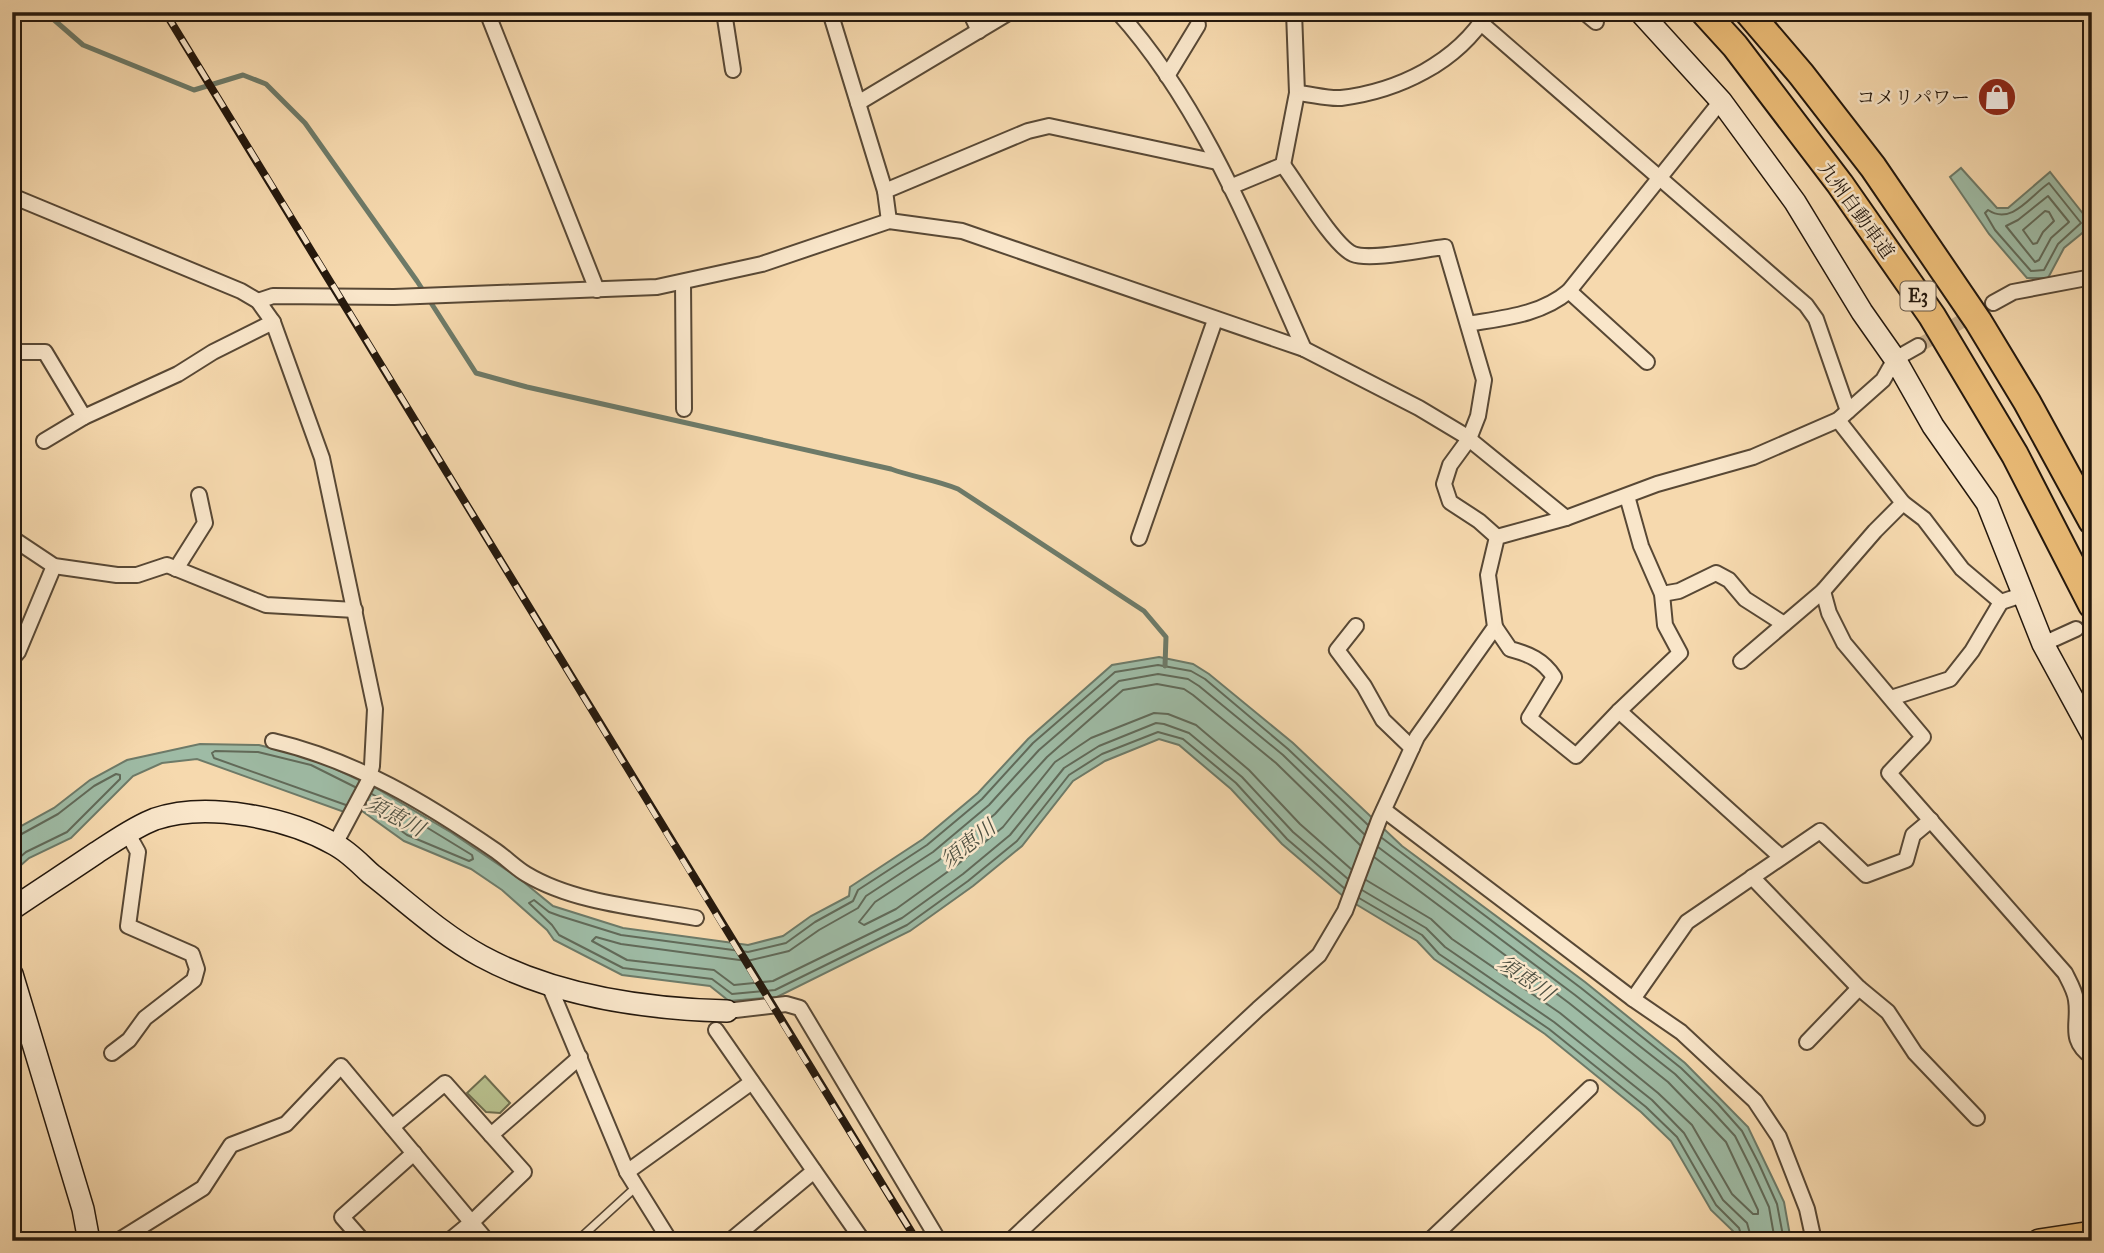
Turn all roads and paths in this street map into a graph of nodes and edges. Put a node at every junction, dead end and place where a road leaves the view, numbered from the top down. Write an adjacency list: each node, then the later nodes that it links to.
1 (487, 12): 30 (street)
2 (724, 12): 16 (street)
3 (830, 12): 20 (street)
4 (970, 12): 15 (street)
5 (1010, 12): 15 (street)
6 (1118, 12): 17 (street)
7 (1294, 12): 18 (street)
8 (1584, 12): 13 (street)
9 (1640, 12): 19 (street)
10 (1704, 12): 61 (highway, 九州自動車道 / E3)
11 (1748, 12): 51 (highway, 九州自動車道 / E3)
12 (1484, 18): 18 (street); 23 (street)
13 (1596, 22)
14 (1198, 25): 17 (street)
15 (979, 31): 20 (street)
16 (733, 69)
17 (1167, 76): 21 (street)
18 (1297, 93): 22 (street)
19 (1721, 101): 23 (street); 40 (street)
20 (858, 103): 25 (street)
21 (1217, 162): 24 (street); 25 (street)
22 (1283, 165): 24 (street); 36 (street)
23 (1660, 178): 31 (street); 43 (street)
24 (1230, 187): 38 (street)
25 (885, 191): 27 (street)
26 (12, 196): 32 (street)
27 (889, 221): 29 (street); 34 (street)
28 (2092, 277): 33 (street)
29 (683, 282): 30 (street); 42 (street)
30 (597, 290): 32 (street)
31 (1569, 291): 36 (street); 41 (street)
32 (258, 301): 35 (street)
33 (1993, 303)
34 (1215, 320): 38 (street); 54 (street)
35 (273, 322): 44 (street); 62 (street)
36 (1468, 324): 45 (street)
37 (1918, 346): 40 (street)
38 (1304, 349): 45 (street)
39 (21, 352): 44 (street)
40 (1895, 359): 43 (street); 59 (street)
41 (1647, 362)
42 (684, 409)
43 (1843, 416): 48 (street); 49 (street)
44 (84, 417): 46 (street)
45 (1469, 439): 50 (street); 52 (street)
46 (44, 441)
47 (200, 495): 56 (street)
48 (1627, 496): 50 (street); 58 (street)
49 (1903, 503): 57 (street); 60 (street)
50 (1566, 519): 52 (street)
51 (2092, 521)
52 (1497, 537): 65 (street)
53 (12, 538): 55 (street)
54 (1139, 538)
55 (54, 566): 56 (street); 68 (street)
56 (176, 569): 62 (street)
57 (1823, 591): 63 (street); 70 (street)
58 (1662, 594): 63 (street); 71 (street)
59 (2025, 594): 60 (street); 67 (street)
60 (2001, 602): 70 (street)
61 (2092, 605)
62 (355, 610): 75 (street)
63 (1784, 624): 69 (street)
64 (1356, 626): 74 (street)
65 (1495, 627): 71 (street); 74 (street)
66 (2076, 629): 67 (street)
67 (2043, 644): 72 (street)
68 (12, 659)
69 (1741, 661)
70 (1891, 698): 77 (street)
71 (1619, 711): 80 (street)
72 (2092, 734)
73 (273, 741): 75 (street)
74 (1412, 748): 76 (street)
75 (369, 778): 79 (street); 83 (street)
76 (1381, 815): 87 (street); 115 (street)
77 (1931, 820): 80 (street); 93 (street)
78 (128, 834): 79 (street); 82 (street); 91 (street)
79 (338, 839): 85 (street)
80 (1781, 857): 81 (street)
81 (1752, 877): 86 (street); 87 (street)
82 (12, 909)
83 (696, 918)
84 (12, 974): 105 (street)
85 (549, 985): 88 (street); 92 (street)
86 (1859, 988): 90 (street); 96 (street)
87 (1633, 999): 117 (street)
88 (727, 1010): 114 (street)
89 (716, 1030): 94 (street)
90 (1807, 1042)
91 (112, 1053)
92 (580, 1057): 98 (street); 101 (street)
93 (2092, 1057)
94 (752, 1082): 100 (street); 101 (street)
95 (1590, 1088): 116 (street)
96 (1978, 1118)
97 (392, 1127): 98 (street); 99 (street); 106 (street)
98 (491, 1135): 103 (street)
99 (414, 1153): 103 (street); 107 (street)
100 (814, 1171): 112 (street); 113 (street)
101 (627, 1172): 102 (street)
102 (636, 1187): 110 (lane); 111 (street)
103 (472, 1222): 108 (street); 109 (street)
104 (2092, 1233): 118 (main road)
105 (89, 1241)
106 (118, 1241)
107 (363, 1241)
108 (449, 1241)
109 (487, 1241)
110 (577, 1241)
111 (670, 1241)
112 (730, 1241)
113 (863, 1241)
114 (939, 1241)
115 (1010, 1241)
116 (1429, 1241)
117 (1814, 1241)
118 (2039, 1241)

